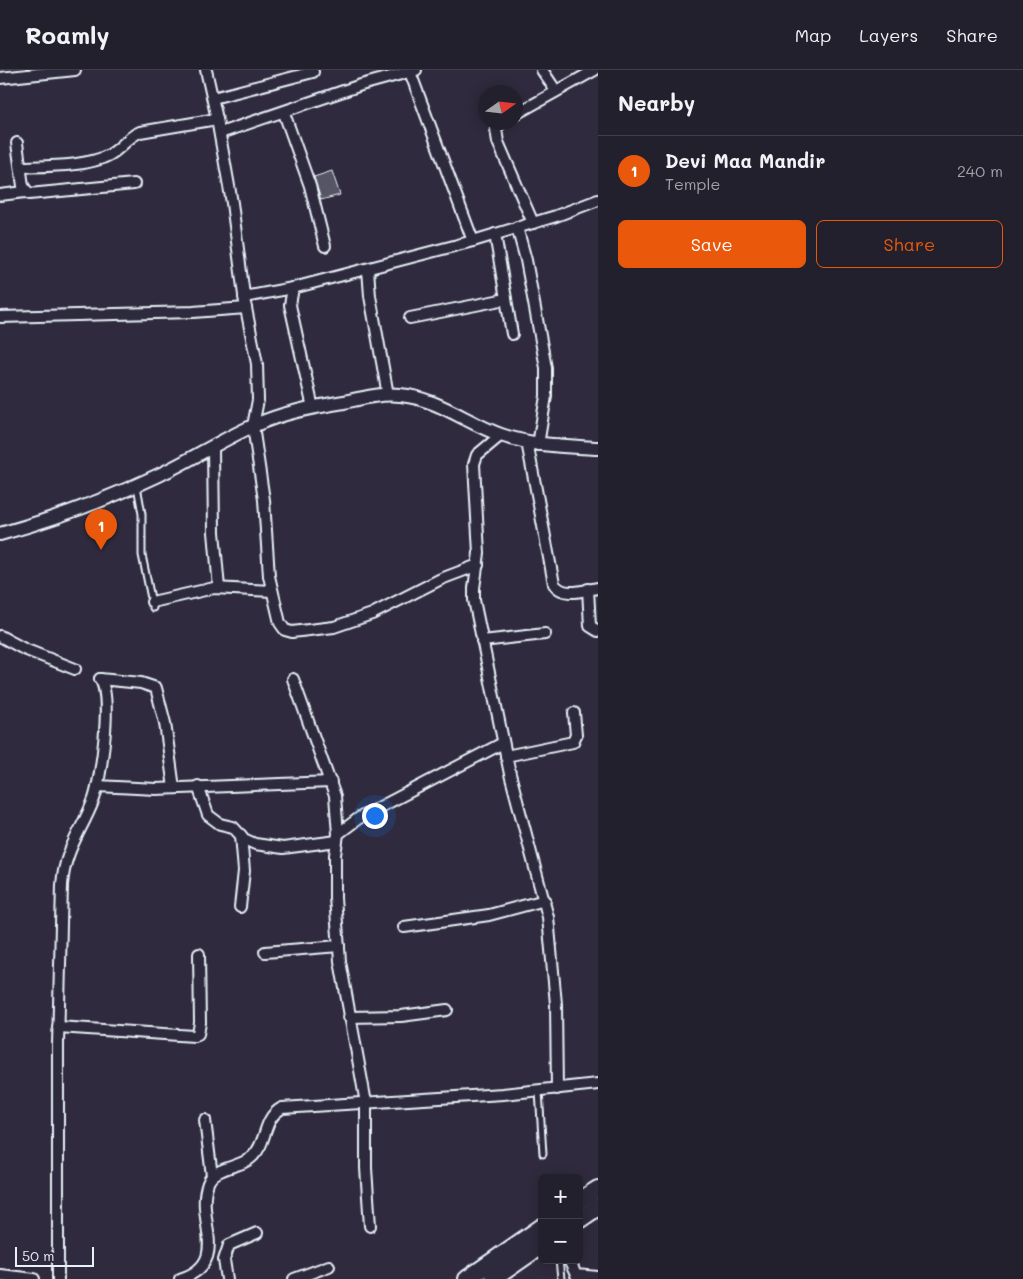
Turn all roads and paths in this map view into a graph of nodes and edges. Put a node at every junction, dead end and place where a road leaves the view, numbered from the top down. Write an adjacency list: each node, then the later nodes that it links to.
1 (75, 70): 7 (street)
2 (206, 70): 9 (street)
3 (542, 70): 8 (street)
4 (595, 70): 8 (street)
5 (413, 71): 11 (street); 24 (street)
6 (313, 72): 9 (street)
7 (0, 78)
8 (556, 92): 10 (street)
9 (213, 98): 12 (street)
10 (523, 110)
11 (284, 112): 14 (street); 25 (street)
12 (217, 119): 14 (street); 16 (street)
13 (496, 130): 21 (street)
14 (220, 133): 28 (street)
15 (17, 143): 16 (street)
16 (21, 167): 18 (street)
17 (134, 184): 18 (street)
18 (25, 192): 19 (street)
19 (0, 195)
20 (598, 200): 21 (street)
21 (533, 223): 22 (street)
22 (517, 227): 23 (street); 38 (street)
23 (495, 234): 24 (street); 29 (street)
24 (473, 241): 26 (street)
25 (325, 246)
26 (368, 269): 27 (street); 34 (street)
27 (293, 288): 28 (street); 35 (street)
28 (244, 296): 30 (street)
29 (506, 299): 32 (street); 33 (street)
30 (246, 308): 31 (street); 36 (street)
31 (0, 317)
32 (410, 318)
33 (512, 334)
34 (388, 395): 35 (street); 37 (street)
35 (314, 408): 36 (street)
36 (253, 426): 39 (street); 46 (street)
37 (501, 435): 38 (street); 43 (street)
38 (533, 443): 40 (street); 45 (street)
39 (213, 447): 41 (street); 44 (street)
40 (598, 448)
41 (137, 485): 42 (street); 47 (lane)
42 (0, 534)
43 (478, 565): 46 (street); 51 (street)
44 (219, 588): 46 (street); 47 (street)
45 (593, 589): 48 (street)
46 (272, 591)
47 (152, 605)
48 (598, 631)
49 (545, 634): 51 (street)
50 (0, 636): 52 (street)
51 (482, 641): 55 (street)
52 (75, 669)
53 (294, 679): 57 (street)
54 (574, 713): 56 (street)
55 (503, 743): 56 (street); 62 (street)
56 (506, 756): 63 (street)
57 (331, 782): 59 (street); 62 (street)
58 (97, 786): 60 (street); 60 (street); 71 (street)
59 (198, 786): 60 (street); 61 (street)
60 (174, 788)
61 (241, 835): 62 (street); 64 (street)
62 (337, 837): 66 (street)
63 (545, 900): 65 (street); 73 (street)
64 (240, 907)
65 (404, 927)
66 (339, 946): 67 (street); 70 (street)
67 (265, 952)
68 (199, 954): 71 (street)
69 (447, 1010): 70 (street)
70 (349, 1017): 75 (street)
71 (58, 1027): 93 (street)
72 (598, 1084): 73 (street)
73 (557, 1089): 74 (street)
74 (539, 1091): 75 (street); 77 (lane)
75 (366, 1103): 78 (street); 83 (street)
76 (205, 1120): 78 (street)
77 (543, 1154)
78 (212, 1176): 94 (street)
79 (598, 1188): 80 (highway)
80 (583, 1198)
81 (598, 1207): 82 (highway)
82 (580, 1219)
83 (370, 1226)
84 (538, 1230): 97 (highway)
85 (258, 1233): 95 (street)
86 (538, 1249): 98 (highway)
87 (559, 1264): 99 (lane)
88 (571, 1264): 91 (street)
89 (329, 1266): 96 (street)
90 (0, 1274): 92 (street)
91 (598, 1277)
92 (34, 1279)
93 (58, 1279)
94 (180, 1279)
95 (228, 1279)
96 (294, 1279)
97 (466, 1279)
98 (493, 1279)
99 (561, 1279)

